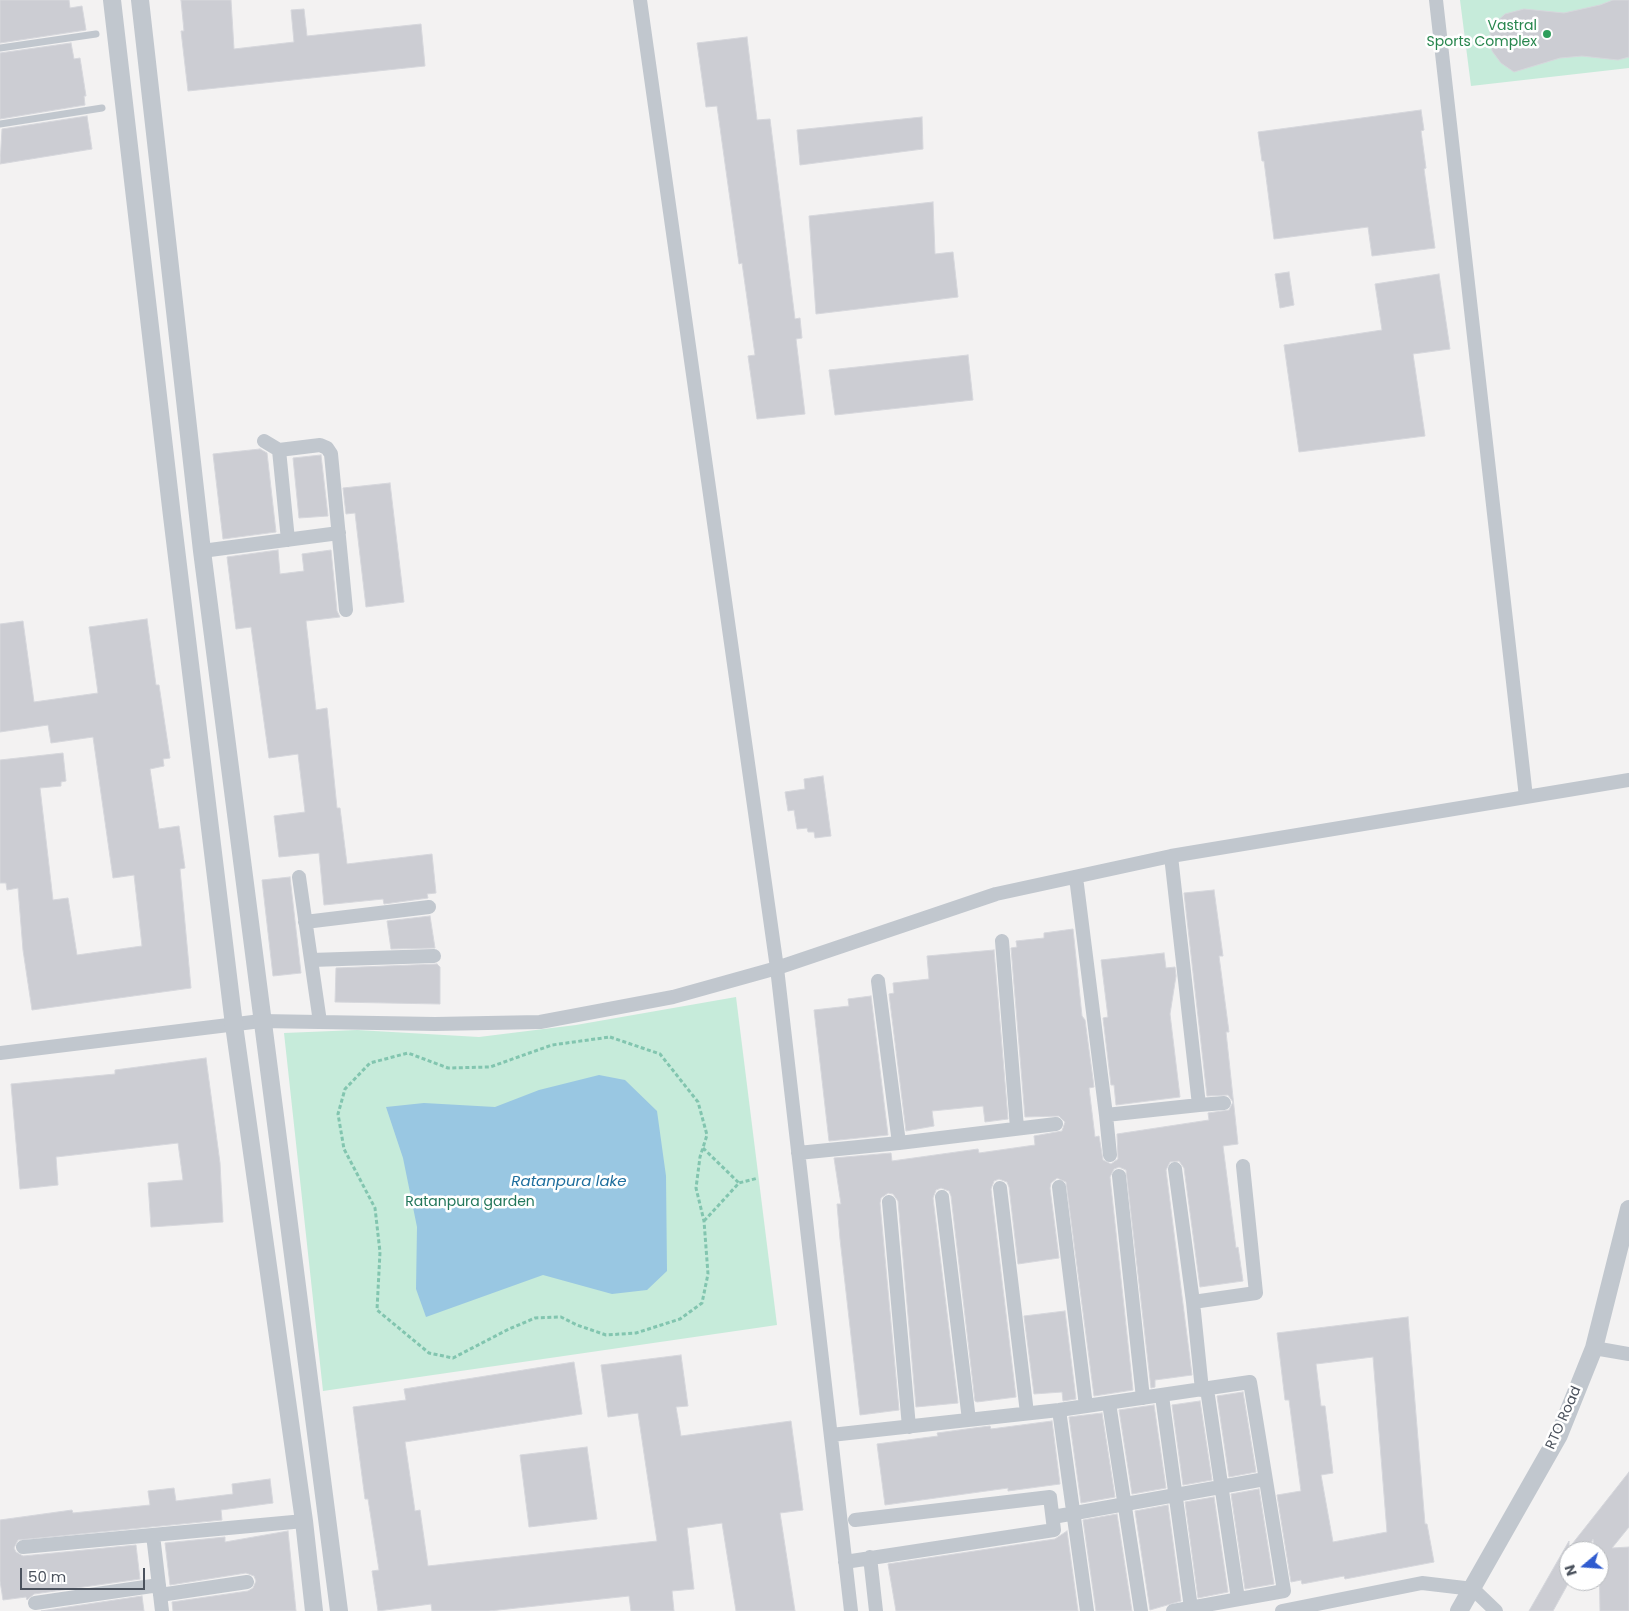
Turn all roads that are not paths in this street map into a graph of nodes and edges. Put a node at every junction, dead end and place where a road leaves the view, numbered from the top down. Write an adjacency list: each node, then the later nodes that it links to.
1 (112, 0): 29 (street)
2 (140, 0): 13 (street)
3 (640, 0): 25 (street)
4 (1436, 0): 16 (street)
5 (96, 34): 6 (lane)
6 (0, 48)
7 (102, 108): 8 (lane)
8 (0, 124)
9 (264, 441): 10 (street)
10 (279, 450): 11 (street); 12 (street)
11 (339, 533): 12 (street); 14 (street)
12 (288, 540): 13 (street)
13 (202, 551): 27 (street)
14 (346, 610)
15 (1629, 780): 16 (street)
16 (1526, 797): 17 (street)
17 (1171, 856): 19 (street); 32 (street)
18 (299, 877): 21 (street)
19 (1076, 877): 25 (street); 33 (street)
20 (429, 907): 21 (street)
21 (305, 922): 24 (street)
22 (1002, 941): 35 (street)
23 (434, 956): 24 (street)
24 (311, 960): 28 (street)
25 (777, 968): 28 (street); 37 (street)
26 (878, 981): 36 (street)
27 (261, 1021): 28 (street); 29 (street); 80 (street)
28 (320, 1022)
29 (234, 1025): 30 (street); 66 (street)
30 (0, 1053)
31 (1224, 1102): 32 (street)
32 (1199, 1105): 33 (street)
33 (1106, 1115): 38 (street)
34 (1056, 1124): 35 (street)
35 (1017, 1128): 36 (street)
36 (899, 1143): 37 (street)
37 (798, 1153): 59 (street)
38 (1110, 1154)
39 (1243, 1166): 47 (street)
40 (1175, 1169): 47 (street)
41 (1119, 1176): 52 (street)
42 (1059, 1187): 54 (street)
43 (1000, 1188): 56 (street)
44 (942, 1197): 57 (street)
45 (889, 1202): 58 (street)
46 (1629, 1208): 48 (street, RTO Road)
47 (1193, 1302): 50 (street)
48 (1594, 1348): 49 (street); 73 (street, RTO Road)
49 (1629, 1354)
50 (1205, 1390): 51 (street); 60 (street); 61 (street)
51 (1162, 1396): 52 (street); 62 (street)
52 (1143, 1398): 53 (street)
53 (1109, 1403): 54 (street); 63 (street)
54 (1086, 1406): 55 (street)
55 (1059, 1410): 56 (street); 64 (street)
56 (1026, 1414): 57 (street)
57 (969, 1420): 58 (street)
58 (909, 1427): 59 (street)
59 (831, 1435): 71 (street)
60 (1265, 1479): 61 (street); 75 (street)
61 (1221, 1487): 62 (street); 75 (street)
62 (1175, 1495): 63 (street); 77 (street)
63 (1125, 1504): 64 (street); 84 (street)
64 (1074, 1513): 65 (street); 83 (street)
65 (1053, 1517): 67 (street); 70 (street)
66 (304, 1520): 68 (street); 79 (street)
67 (855, 1520)
68 (153, 1535): 69 (street); 74 (street)
69 (23, 1547)
70 (870, 1557): 71 (street); 82 (street)
71 (845, 1562): 81 (street)
72 (247, 1582): 74 (street)
73 (1473, 1589): 86 (street); 87 (street, RTO Road); 88 (street)
74 (159, 1590): 76 (street); 78 (street)
75 (1238, 1599): 77 (street)
76 (35, 1603)
77 (1191, 1608): 85 (street)
78 (162, 1611)
79 (314, 1611)
80 (338, 1611)
81 (851, 1611)
82 (876, 1611)
83 (1087, 1611)
84 (1141, 1611)
85 (1173, 1611)
86 (1282, 1611)
87 (1459, 1611)
88 (1496, 1611)

